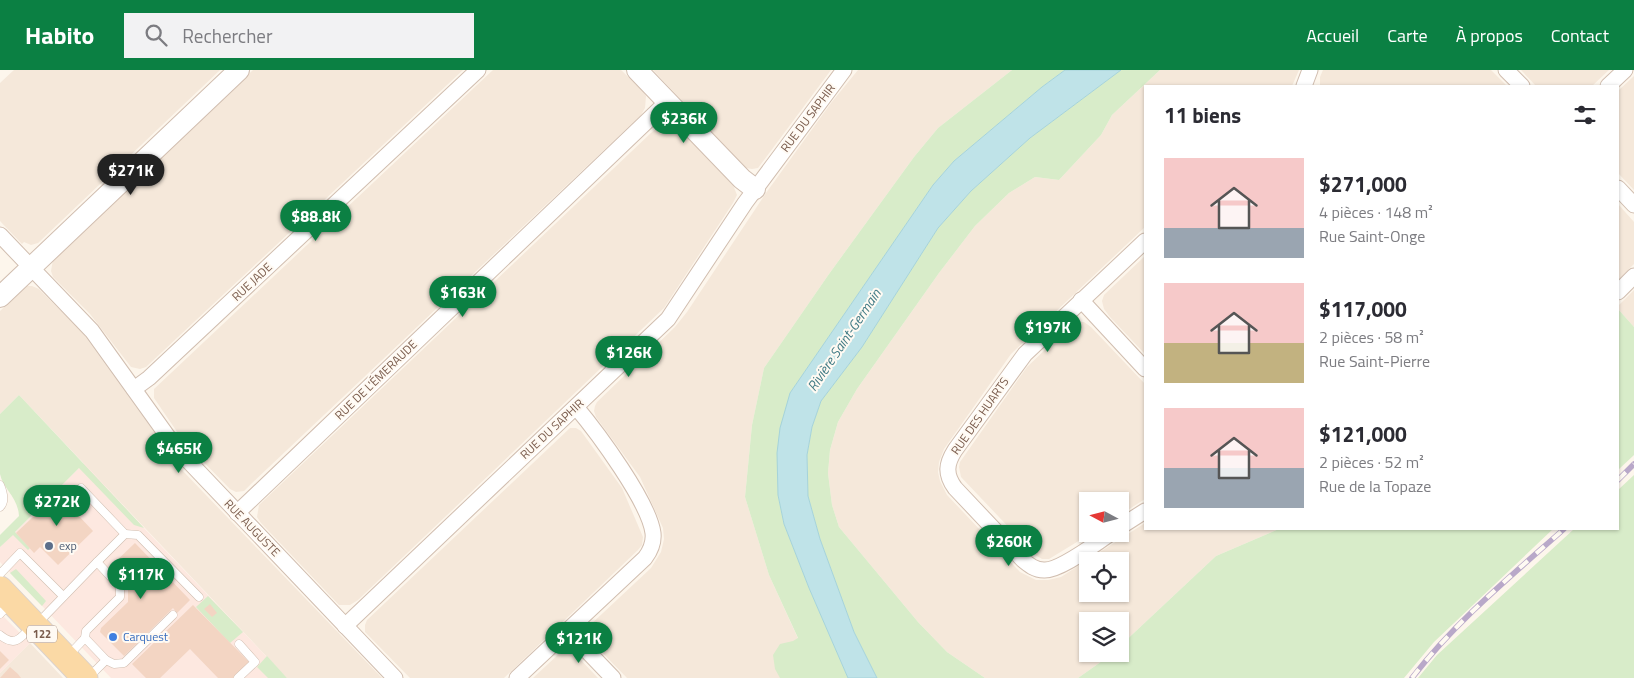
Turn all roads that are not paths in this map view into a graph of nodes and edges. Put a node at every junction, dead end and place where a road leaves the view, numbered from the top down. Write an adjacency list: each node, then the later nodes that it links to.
1 (239, 70): 17 (street)
2 (478, 70): 23 (street, RUE JADE)
3 (637, 70): 11 (street)
4 (844, 70): 12 (street, RUE DU SAPHIR)
5 (1310, 70): 8 (street)
6 (1506, 70): 9 (street)
7 (1625, 70): 10 (street)
8 (1304, 85)
9 (1521, 85)
10 (1609, 85)
11 (667, 102): 12 (street); 29 (street, RUE DE L'ÉMERAUDE)
12 (755, 189): 24 (street, RUE DU SAPHIR)
13 (1619, 189): 14 (street)
14 (1634, 205)
15 (0, 236): 17 (street, RUE AUGUSTE)
16 (1144, 242): 21 (street, RUE DES HUARTS)
17 (30, 267): 20 (street); 23 (street, RUE AUGUSTE)
18 (1634, 276): 19 (street)
19 (1619, 291)
20 (0, 296)
21 (1081, 300): 22 (street); 32 (street, RUE DES HUARTS)
22 (1144, 368)
23 (134, 389): 29 (street, RUE AUGUSTE)
24 (576, 407): 40 (street, RUE DU SAPHIR); 41 (street)
25 (0, 485): 27 (lane)
26 (80, 488): 31 (lane)
27 (0, 507)
28 (1144, 512): 30 (street)
29 (237, 513): 40 (street, RUE AUGUSTE)
30 (1129, 521)
31 (125, 534): 33 (lane); 36 (lane)
32 (1098, 542)
33 (97, 562): 35 (lane); 43 (lane)
34 (0, 574): 35 (lane)
35 (63, 596): 39 (lane)
36 (199, 597)
37 (4, 602): 39 (main road, 122)
38 (172, 615): 46 (lane)
39 (34, 625): 42 (lane); 45 (main road, 122)
40 (345, 626): 49 (street, RUE AUGUSTE)
41 (567, 630): 50 (street); 51 (street)
42 (0, 636)
43 (85, 638): 45 (lane); 46 (lane)
44 (239, 644): 48 (lane)
45 (66, 658): 47 (main road, 122)
46 (106, 660): 47 (lane)
47 (86, 678)
48 (238, 678)
49 (395, 678)
50 (517, 678)
51 (613, 678)

